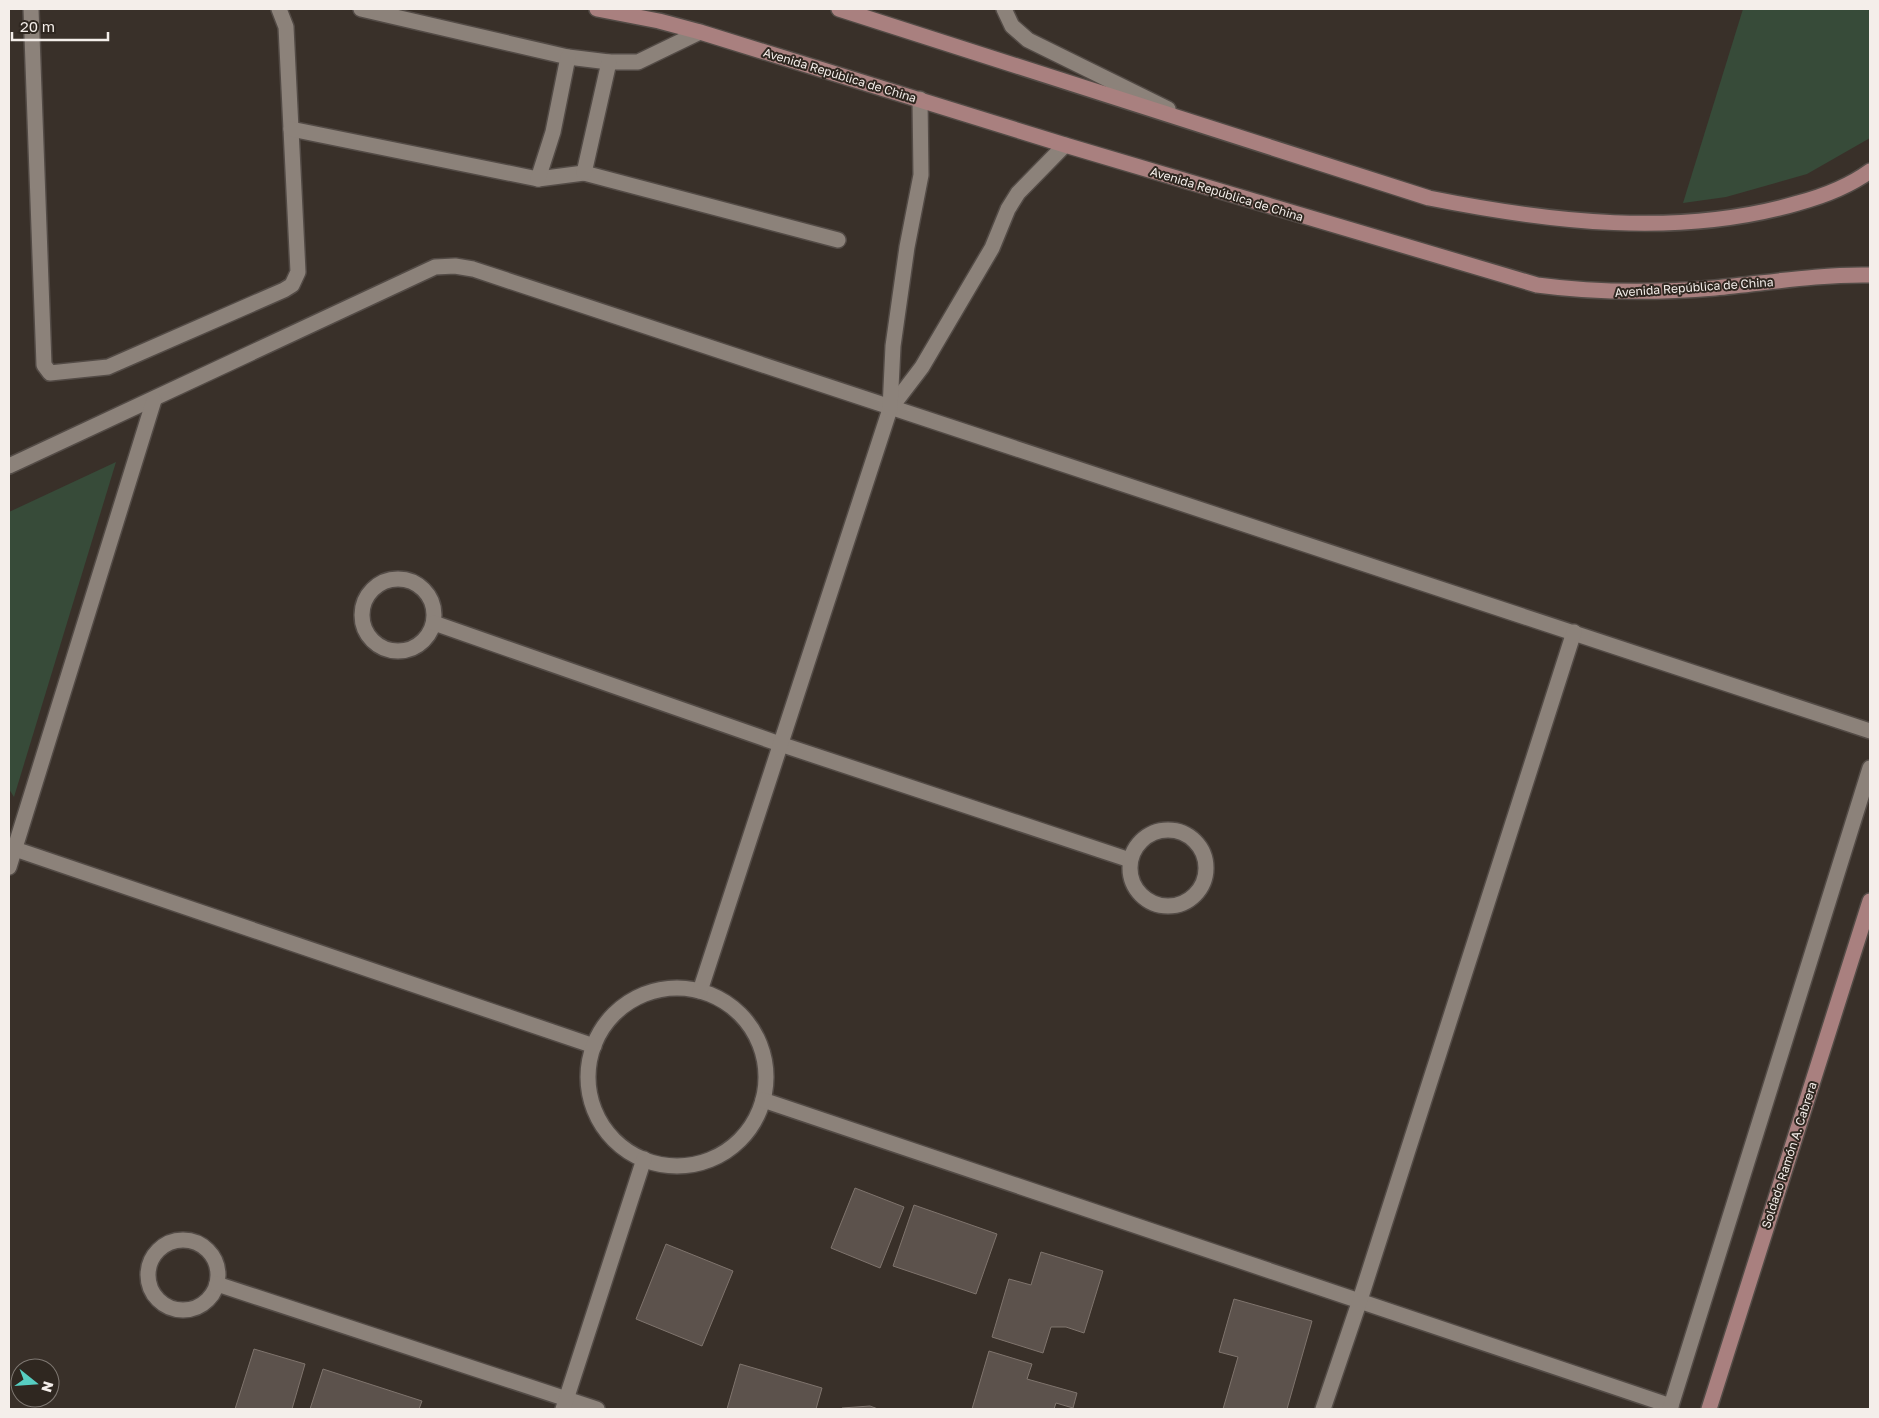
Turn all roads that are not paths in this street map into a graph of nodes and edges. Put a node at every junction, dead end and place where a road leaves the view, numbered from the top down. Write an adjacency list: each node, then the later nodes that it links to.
1 (31, 9): 12 (street)
2 (279, 9): 12 (street)
3 (361, 9): 8 (street)
4 (597, 9): 7 (main road, Avenida República de China)
5 (840, 9): 11 (main road)
6 (1004, 9): 11 (street)
7 (700, 32): 9 (street); 10 (main road, Avenida República de China)
8 (568, 58): 9 (street); 16 (street)
9 (609, 62): 15 (street)
10 (920, 99): 13 (main road, Avenida República de China); 20 (street)
11 (1203, 127): 14 (main road)
12 (291, 129): 16 (street)
13 (1065, 145): 18 (main road, Avenida República de China); 20 (street)
14 (1870, 171)
15 (584, 173): 16 (street); 17 (street)
16 (538, 179)
17 (838, 240)
18 (1870, 275)
19 (154, 400): 20 (street); 21 (street); 27 (street)
20 (890, 409): 23 (street); 25 (street)
21 (9, 466)
22 (434, 623): 22 (street); 25 (street)
23 (1574, 632): 24 (street); 36 (street)
24 (1870, 731)
25 (780, 744): 28 (street); 31 (street)
26 (1870, 768): 38 (street)
27 (11, 849): 29 (street); 32 (street)
28 (1130, 860): 28 (street)
29 (9, 867)
30 (1870, 900): 41 (main road, Soldado Ramón A. Cabrera)
31 (700, 991): 32 (street); 33 (street)
32 (594, 1046): 34 (street)
33 (763, 1100): 34 (street); 36 (street)
34 (644, 1159): 37 (street)
35 (217, 1284): 35 (street); 37 (street)
36 (1360, 1300): 38 (street); 40 (street)
37 (564, 1404): 39 (street)
38 (1670, 1407)
39 (597, 1409)
40 (1323, 1409)
41 (1708, 1409)

